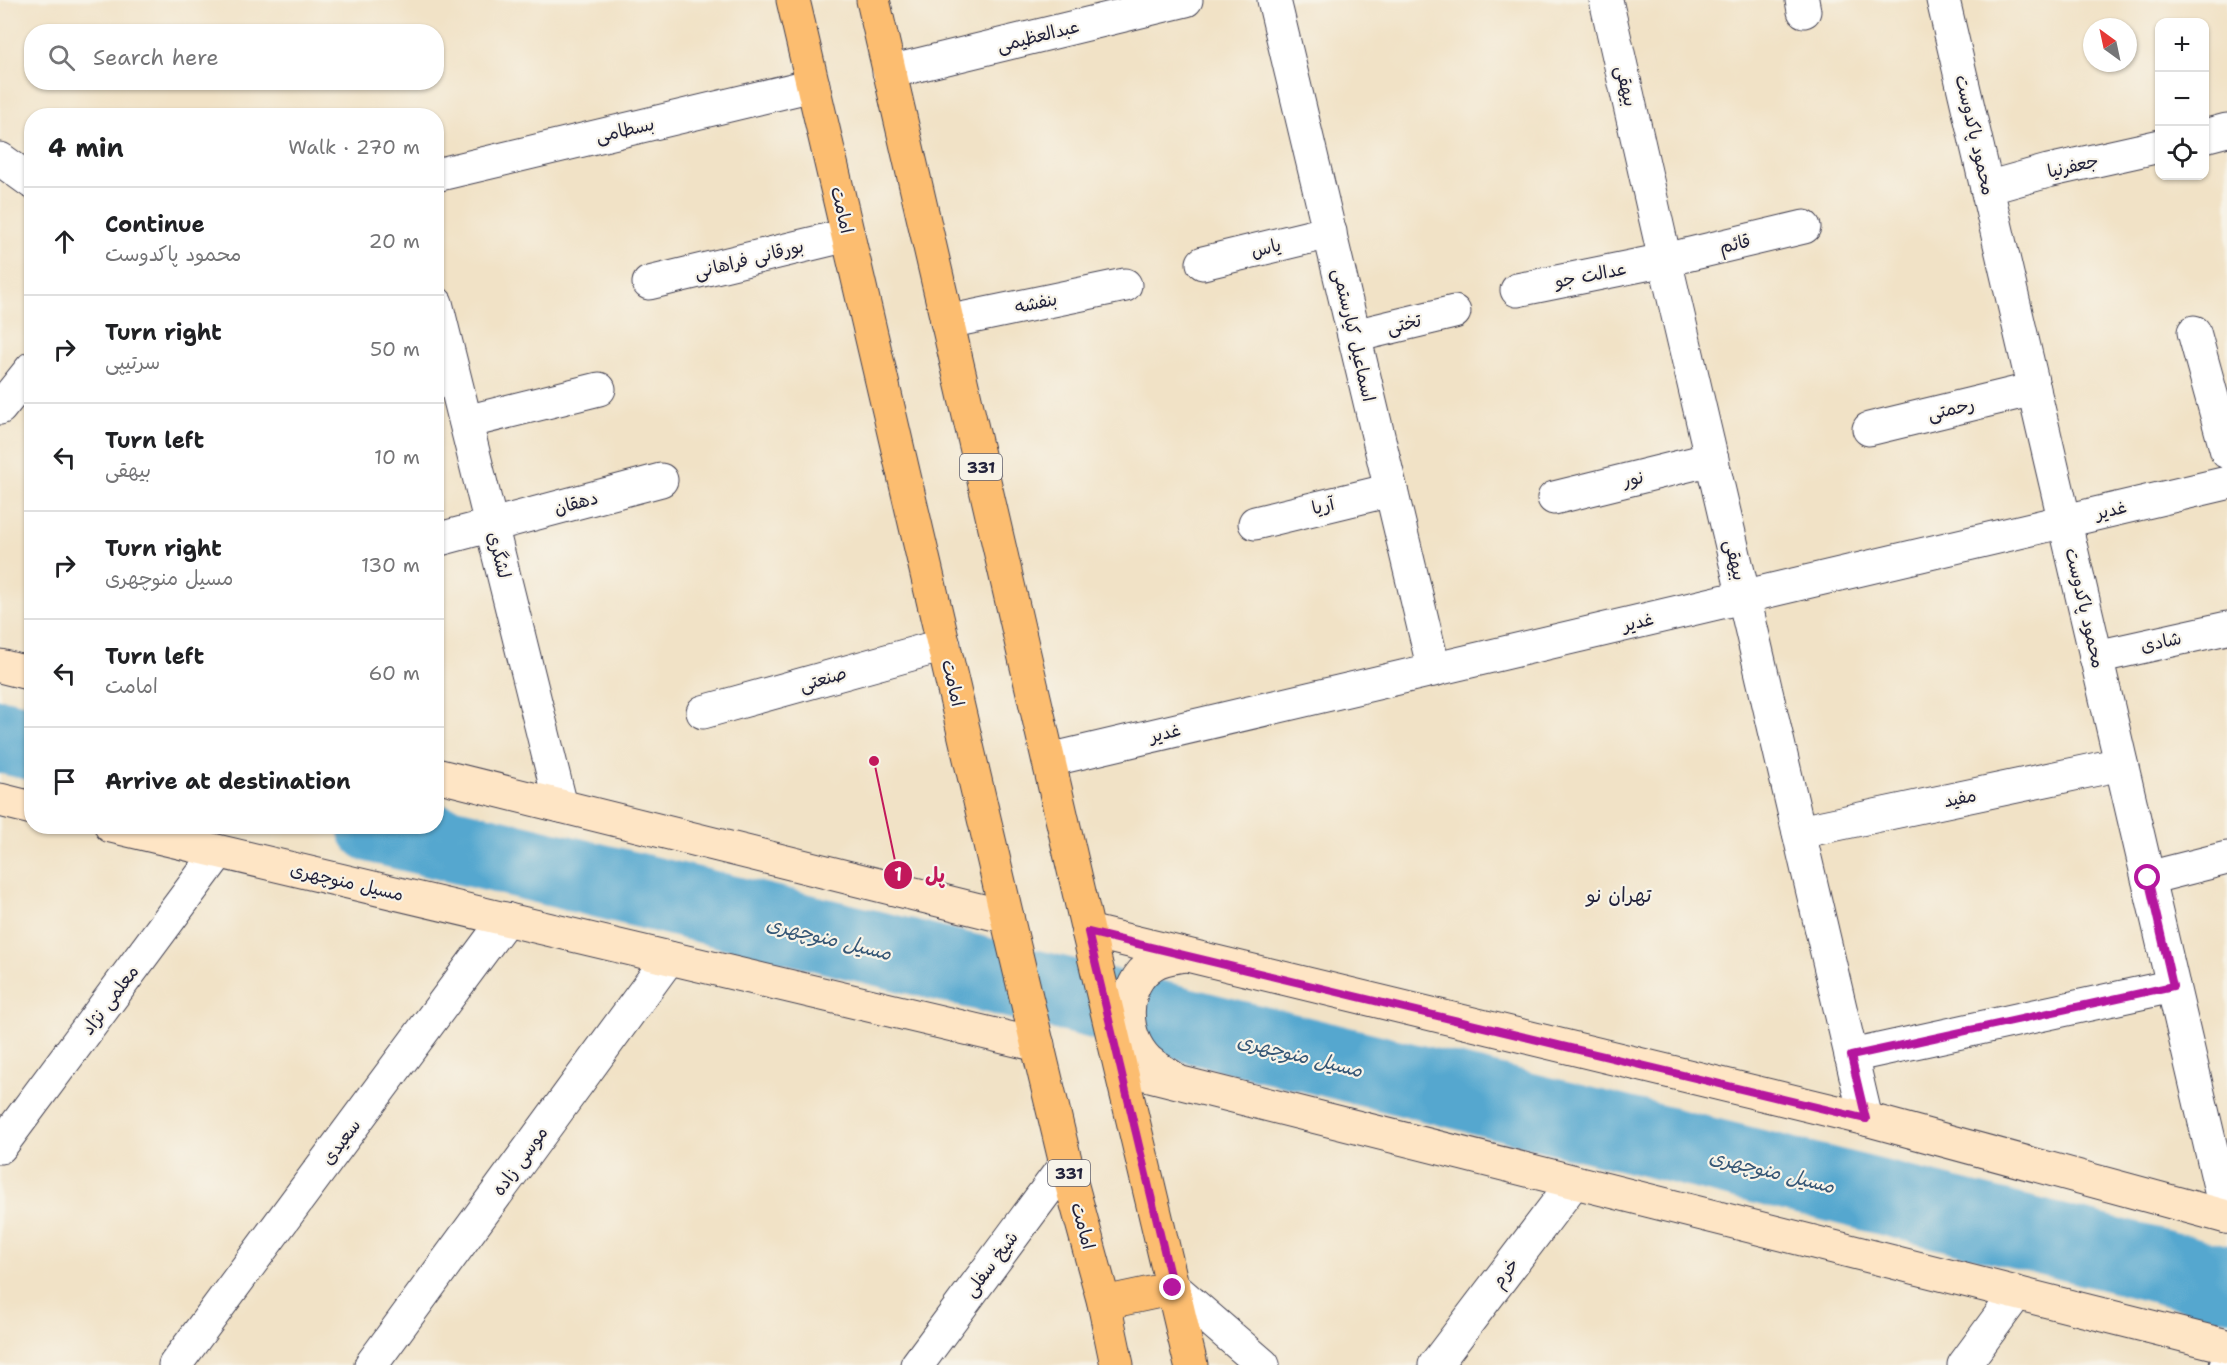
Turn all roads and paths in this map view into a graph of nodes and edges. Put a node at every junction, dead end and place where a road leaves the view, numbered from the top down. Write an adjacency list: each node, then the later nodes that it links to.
1 (793, 0): 8 (main road, امامت / 331)
2 (873, 0): 7 (main road, 331)
3 (1186, 0): 7 (street, عبدالعظیمی)
4 (1274, 0): 17 (street, اسماعیل کیارستمی)
5 (1606, 0): 19 (street, بیهقی)
6 (1943, 0): 15 (street, محمود پاکدوست)
7 (889, 72): 25 (main road, 331)
8 (813, 85): 13 (street, بسطامی); 18 (main road, امامت / 331)
9 (2227, 130): 10 (street)
10 (2209, 135)
11 (2155, 147): 15 (street, جعفرنیا)
12 (0, 159): 14 (street)
13 (444, 173)
14 (24, 176)
15 (1987, 188): 30 (street, محمود پاکدوست)
16 (1804, 227): 19 (street, قائم)
17 (1330, 232): 20 (street, یاس); 28 (street, اسماعیل کیارستمی)
18 (848, 236): 21 (street, بورقانی فراهانی); 47 (main road, امامت / 331)
19 (1665, 260): 23 (street, عدالت جو); 36 (street, بیهقی)
20 (1203, 263)
21 (649, 283)
22 (1125, 285): 25 (street, بنفشه)
23 (1516, 290)
24 (1454, 312): 28 (street, تختی)
25 (947, 322): 53 (main road, 331)
26 (2194, 332): 35 (street)
27 (444, 335): 33 (street, لشگری)
28 (1354, 336): 39 (street, اسماعیل کیارستمی)
29 (24, 378): 32 (street)
30 (2034, 389): 34 (street, رحمتی); 41 (street, محمود پاکدوست)
31 (599, 390): 33 (street)
32 (0, 408)
33 (466, 422): 43 (street, لشگری)
34 (1869, 429)
35 (2227, 452)
36 (1712, 459): 40 (street, نور); 45 (street, بیهقی)
37 (661, 480): 43 (street, دهقان)
38 (2227, 483): 41 (street, غدیر)
39 (1391, 490): 42 (street, آریا); 50 (street, اسماعیل کیارستمی)
40 (1554, 498)
41 (2064, 521): 45 (street, غدیر); 48 (street, محمود پاکدوست)
42 (1255, 523)
43 (492, 526): 44 (street, دهقان); 58 (street, لشگری)
44 (444, 538)
45 (1744, 598): 50 (street, غدیر); 59 (street, بیهقی)
46 (2227, 628): 48 (street, شادی)
47 (944, 645): 52 (street, صنعتی); 64 (main road, امامت / 331)
48 (2096, 657): 54 (street, محمود پاکدوست)
49 (0, 666): 51 (main road)
50 (1434, 670): 53 (street, غدیر)
51 (24, 672)
52 (703, 712)
53 (1049, 760): 66 (main road, 331)
54 (2121, 764): 59 (street, مفید); 63 (street, محمود پاکدوست)
55 (444, 777): 58 (main road)
56 (0, 800): 57 (main road)
57 (24, 806)
58 (561, 806): 64 (main road)
59 (1799, 832): 71 (street, بیهقی)
60 (144, 834): 61 (main road, مسیل منوچهری)
61 (219, 852): 65 (main road, مسیل منوچهری); 74 (street, معلمی نژاد)
62 (2227, 858): 63 (street)
63 (2148, 878): 69 (street, محمود پاکدوست)
64 (1008, 919): 70 (main road, امامت / 331)
65 (506, 920): 68 (main road, مسیل منوچهری); 83 (street, سعیدی)
66 (1089, 933): 67 (main road); 72 (main road, 331)
67 (1184, 955): 72 (main road); 73 (main road)
68 (669, 958): 70 (main road, مسیل منوچهری); 84 (street, موسی زاده)
69 (2173, 986): 71 (street); 75 (street, محمود پاکدوست)
70 (1038, 1044): 76 (main road, امامت / 331)
71 (1851, 1056): 73 (street, بیهقی)
72 (1130, 1065): 77 (main road); 79 (main road, 331)
73 (1866, 1119): 78 (main road)
74 (0, 1147)
75 (2220, 1155): 78 (street, محمود پاکدوست)
76 (1066, 1164): 81 (main road, امامت / 331); 85 (street, شیخ سفلی)
77 (1574, 1182): 80 (main road); 89 (street, خرم)
78 (2227, 1217)
79 (1173, 1288): 81 (main road); 87 (main road, 331); 88 (street)
80 (2017, 1293): 82 (main road); 90 (street)
81 (1104, 1303): 86 (main road, امامت / 331)
82 (2227, 1346)
83 (175, 1365)
84 (371, 1365)
85 (917, 1365)
86 (1118, 1365)
87 (1191, 1365)
88 (1263, 1365)
89 (1435, 1365)
90 (1964, 1365)

